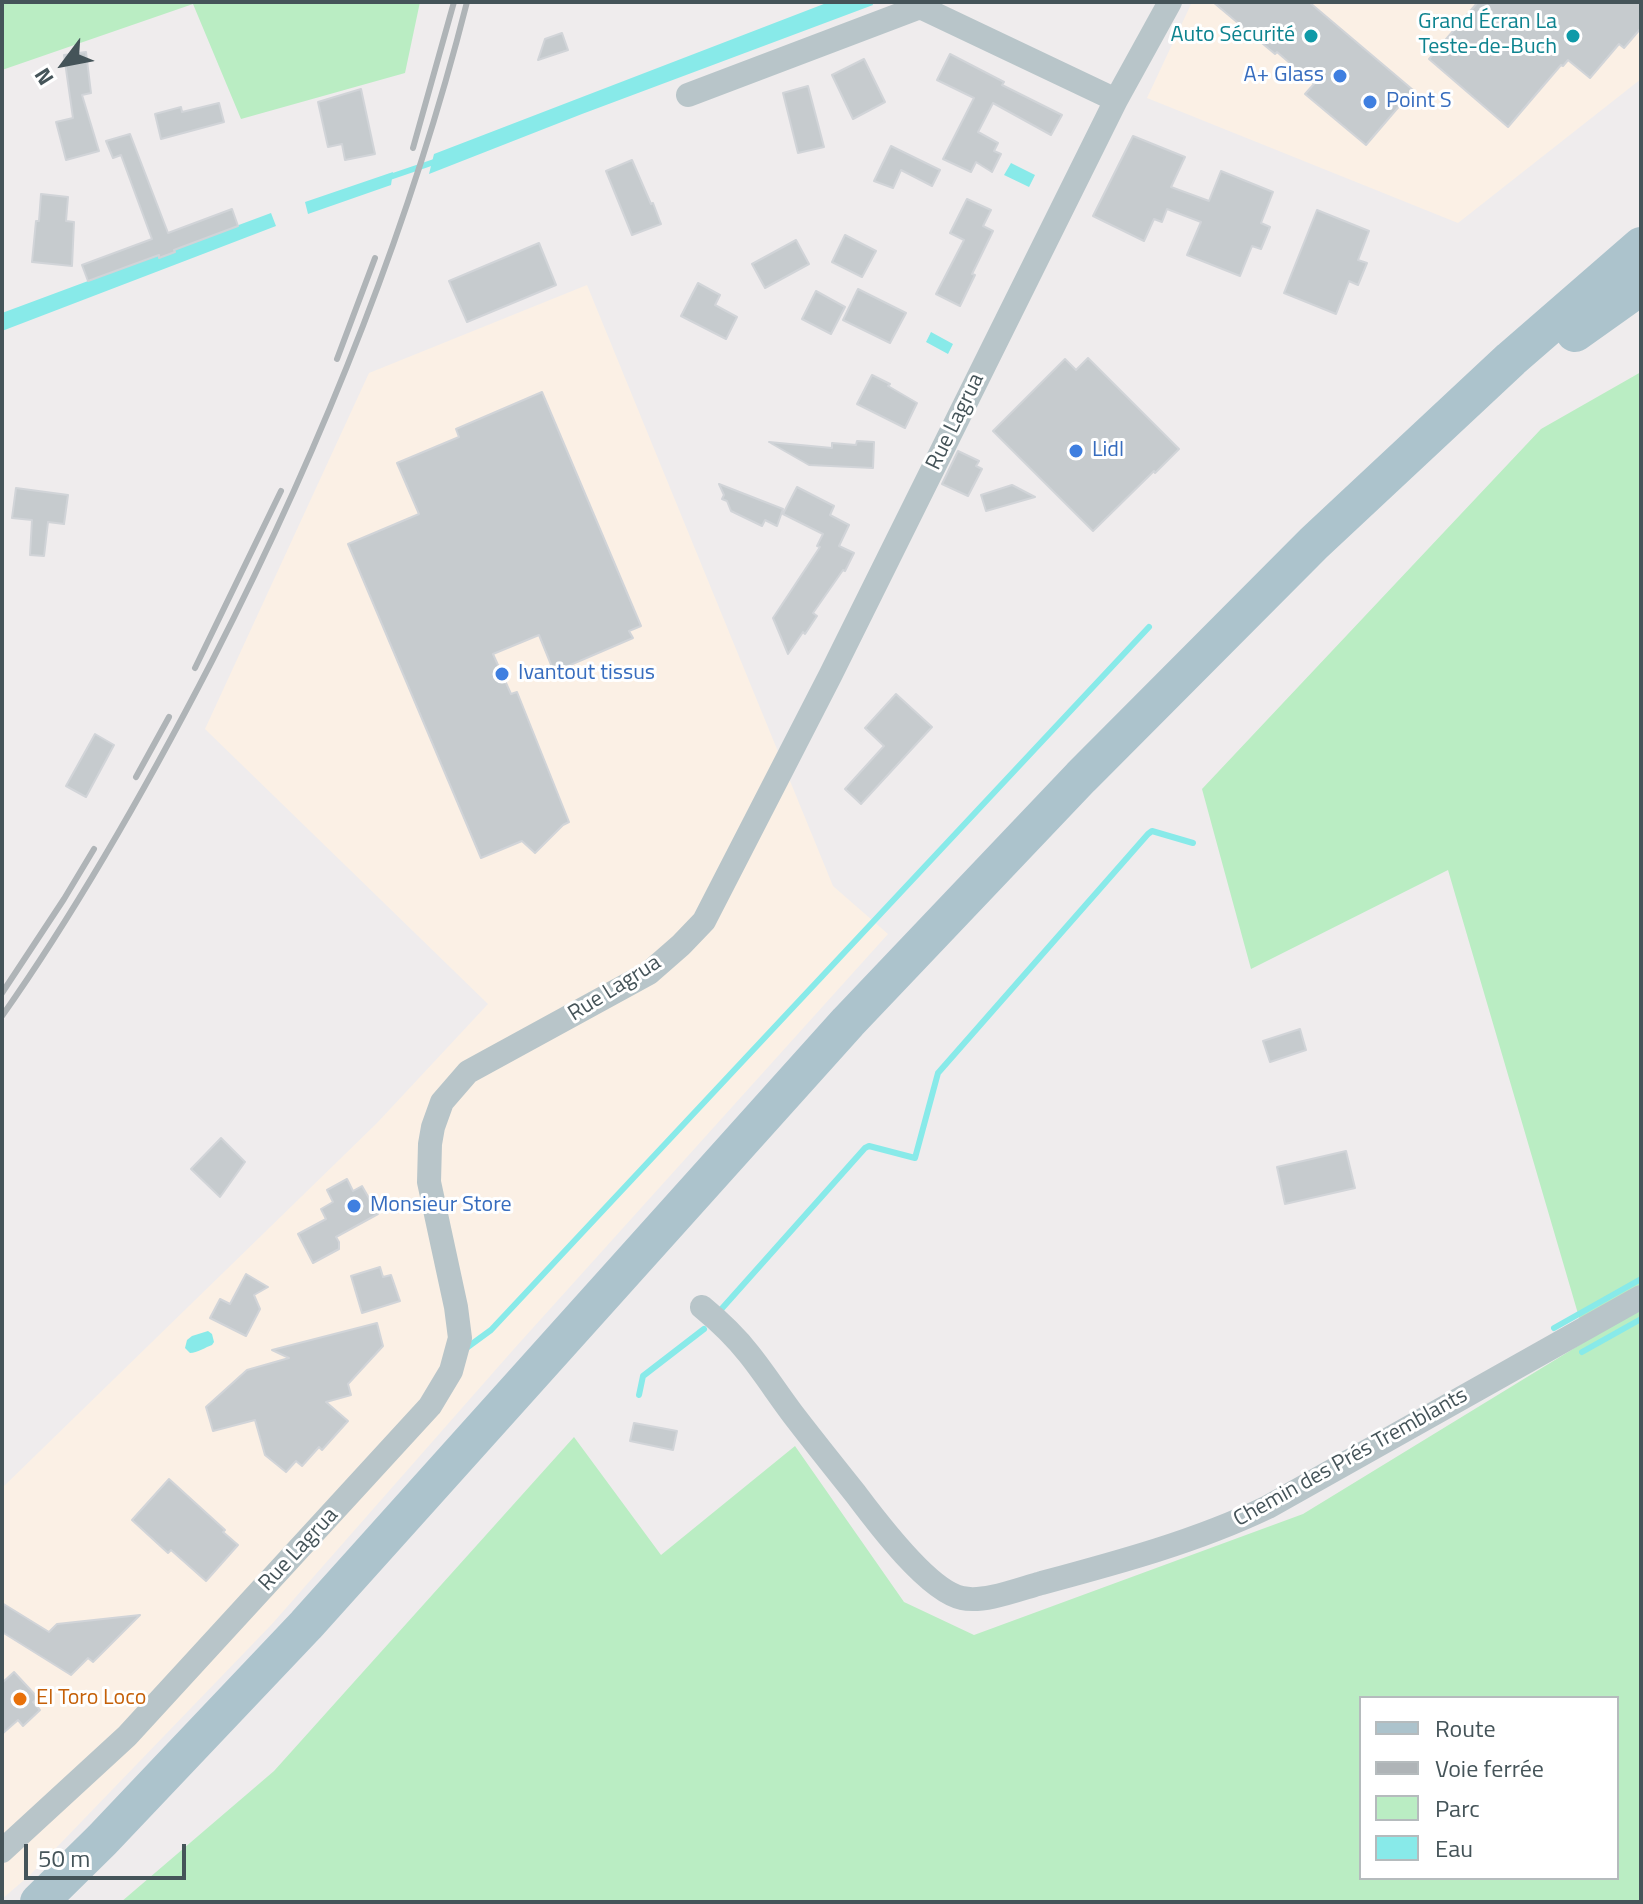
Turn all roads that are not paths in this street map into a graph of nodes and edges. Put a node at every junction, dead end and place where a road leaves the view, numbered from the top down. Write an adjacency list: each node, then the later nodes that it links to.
1 (1170, 2): 4 (street, Rue Lagrua)
2 (918, 4): 3 (street); 4 (street)
3 (688, 95)
4 (1116, 100): 10 (street, Rue Lagrua)
5 (1641, 246): 7 (main road)
6 (1641, 286): 7 (main road)
7 (1314, 543): 11 (main road)
8 (1641, 1297): 9 (street, Chemin des Prés Tremblants)
9 (702, 1307)
10 (2, 1851)
11 (39, 1902)

